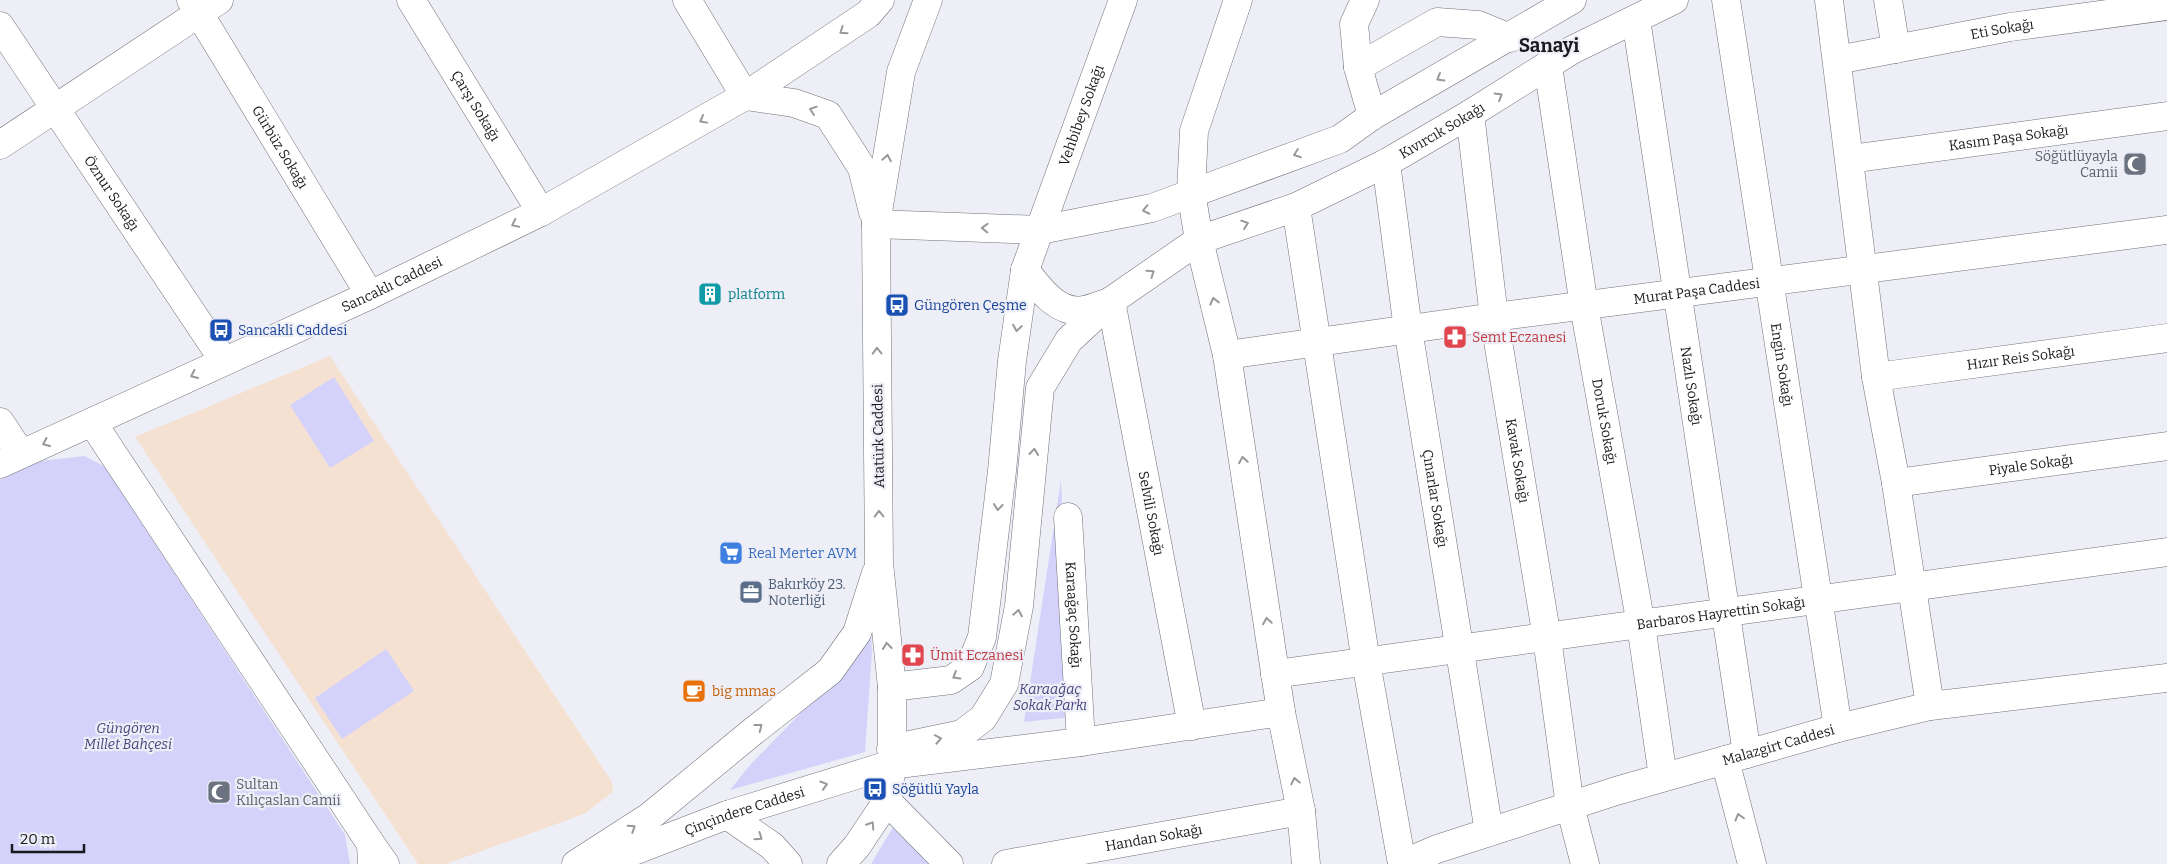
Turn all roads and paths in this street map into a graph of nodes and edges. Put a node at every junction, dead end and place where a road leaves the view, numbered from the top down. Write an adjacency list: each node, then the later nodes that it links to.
1 (411, 0): 33 (street, Çarşı Sokağı)
2 (687, 0): 23 (street)
3 (880, 0): 23 (street, Sancaklı Caddesi, one-way to 23)
4 (928, 0): 34 (street, Atatürk Caddesi, one-way to 4)
5 (1123, 0): 35 (street, Vehbibey Sokağı)
6 (1238, 0): 31 (street)
7 (1365, 0): 22 (street)
8 (1572, 0): 18 (street)
9 (1674, 0): 16 (street, Kıvırcık Sokağı)
10 (1726, 0): 40 (street, Engin Sokağı)
11 (1829, 0): 20 (street)
12 (1888, 0): 19 (street)
13 (203, 4): 24 (street); 41 (street, Gürbüz Sokağı)
14 (2167, 6): 15 (street, Eti Sokağı)
15 (2100, 7): 19 (street, Eti Sokağı)
16 (1636, 19): 21 (street, Kıvırcık Sokağı); 42 (street, Nazlı Sokağı)
17 (0, 26): 24 (street, Öznur Sokağı)
18 (1510, 38): 22 (street); 26 (street, one-way to 26)
19 (1896, 49): 20 (street, Eti Sokağı)
20 (1837, 60): 29 (street)
21 (1548, 66): 25 (street, Kıvırcık Sokağı, one-way to 21); 44 (street, Doruk Sokağı)
22 (1358, 67): 26 (street)
23 (745, 96): 33 (street, Sancaklı Caddesi, one-way to 33); 34 (street, one-way to 23)
24 (55, 109): 28 (street); 50 (street, Öznur Sokağı)
25 (1470, 114): 30 (street, Kıvırcık Sokağı); 45 (street, Kavak Sokağı)
26 (1372, 116): 31 (street, one-way to 31)
27 (2167, 116): 29 (street, Kasım Paşa Sokağı)
28 (0, 145)
29 (1850, 159): 39 (street)
30 (1386, 163): 32 (street, Kıvırcık Sokağı); 46 (street, Çınarlar Sokağı)
31 (1191, 192): 35 (street, one-way to 35); 37 (street)
32 (1296, 207): 37 (street, Kıvırcık Sokağı, one-way to 32); 48 (street)
33 (541, 212): 41 (street, Sancaklı Caddesi, one-way to 41)
34 (876, 224): 35 (street, one-way to 34); 59 (street, Atatürk Caddesi, one-way to 34)
35 (1040, 230): 38 (street, Vehbibey Sokağı)
36 (2167, 230): 39 (street, Murat Paşa Caddesi)
37 (1199, 240): 43 (street, Kıvırcık Sokağı, one-way to 37); 49 (street, one-way to 37)
38 (1025, 270): 43 (street); 69 (street, Vehbibey Sokağı, one-way to 69)
39 (1862, 270): 40 (street, Murat Paşa Caddesi); 51 (street)
40 (1770, 282): 42 (street, Murat Paşa Caddesi); 61 (street, Engin Sokağı)
41 (370, 295): 50 (street, Sancaklı Caddesi)
42 (1678, 295): 44 (street, Murat Paşa Caddesi); 62 (street, Nazlı Sokağı)
43 (1111, 301): 72 (street, Selvili Sokağı); 75 (street, one-way to 43)
44 (1584, 306): 45 (street, Murat Paşa Caddesi); 63 (street, Doruk Sokağı)
45 (1494, 317): 46 (street, Murat Paşa Caddesi); 64 (street, Kavak Sokağı)
46 (1408, 329): 48 (street, Murat Paşa Caddesi); 65 (street, Çınarlar Sokağı)
47 (2167, 338): 51 (street, Hızır Reis Sokağı)
48 (1318, 341): 49 (street, Murat Paşa Caddesi); 66 (street)
49 (1227, 355): 67 (street, one-way to 49)
50 (224, 361): 53 (street, Sancaklı Caddesi, one-way to 53)
51 (1876, 377): 56 (street)
52 (0, 422): 55 (street)
53 (92, 422): 55 (street, Sancaklı Caddesi, one-way to 55); 84 (street)
54 (2167, 446): 56 (street, Piyale Sokağı)
55 (11, 459)
56 (1896, 483): 60 (street)
57 (1068, 517): 74 (street, Karaağaç Sokağı)
58 (2167, 552): 60 (street, Barbaros Hayrettin Sokağı)
59 (879, 562): 69 (street, Atatürk Caddesi, one-way to 59); 86 (street, one-way to 59)
60 (1912, 588): 61 (street, Barbaros Hayrettin Sokağı); 70 (street)
61 (1820, 600): 62 (street, Barbaros Hayrettin Sokağı); 73 (street, Engin Sokağı)
62 (1724, 611): 63 (street, Barbaros Hayrettin Sokağı); 76 (street, Nazlı Sokağı)
63 (1641, 625): 64 (street, Barbaros Hayrettin Sokağı); 77 (street, Doruk Sokağı)
64 (1547, 638): 65 (street, Barbaros Hayrettin Sokağı); 79 (street, Kavak Sokağı)
65 (1461, 650): 66 (street, Barbaros Hayrettin Sokağı); 82 (street, Çınarlar Sokağı)
66 (1366, 662): 67 (street, Barbaros Hayrettin Sokağı); 92 (street)
67 (1275, 674): 71 (street)
68 (2167, 678): 70 (street, Malazgirt Caddesi)
69 (892, 687): 75 (street, Atatürk Caddesi)
70 (1930, 706): 73 (street, Malazgirt Caddesi)
71 (1281, 712): 72 (street); 80 (street, one-way to 71)
72 (1192, 726): 74 (street)
73 (1838, 728): 76 (street, Malazgirt Caddesi)
74 (1081, 742): 75 (street)
75 (891, 756): 78 (street, Atatürk Caddesi); 81 (street, Çinçindere Caddesi, one-way to 75)
76 (1736, 757): 77 (street, Malazgirt Caddesi); 94 (street, Nazlı Sokağı, one-way to 76)
77 (1663, 778): 79 (street, Malazgirt Caddesi)
78 (886, 801): 89 (street, Atatürk Caddesi, one-way to 78); 90 (street)
79 (1570, 806): 82 (street, Malazgirt Caddesi); 93 (street, Kavak Sokağı)
80 (1301, 812): 85 (street); 91 (street, Handan Sokağı)
81 (727, 815): 87 (street, Çinçindere Caddesi); 88 (street, one-way to 88)
82 (1489, 832): 83 (street, Malazgirt Caddesi)
83 (1439, 856): 92 (street, Malazgirt Caddesi)
84 (376, 857)
85 (1301, 863)
86 (576, 864)
87 (600, 864)
88 (788, 864)
89 (841, 864)
90 (948, 864)
91 (1006, 864)
92 (1402, 864)
93 (1585, 864)
94 (1752, 864)

